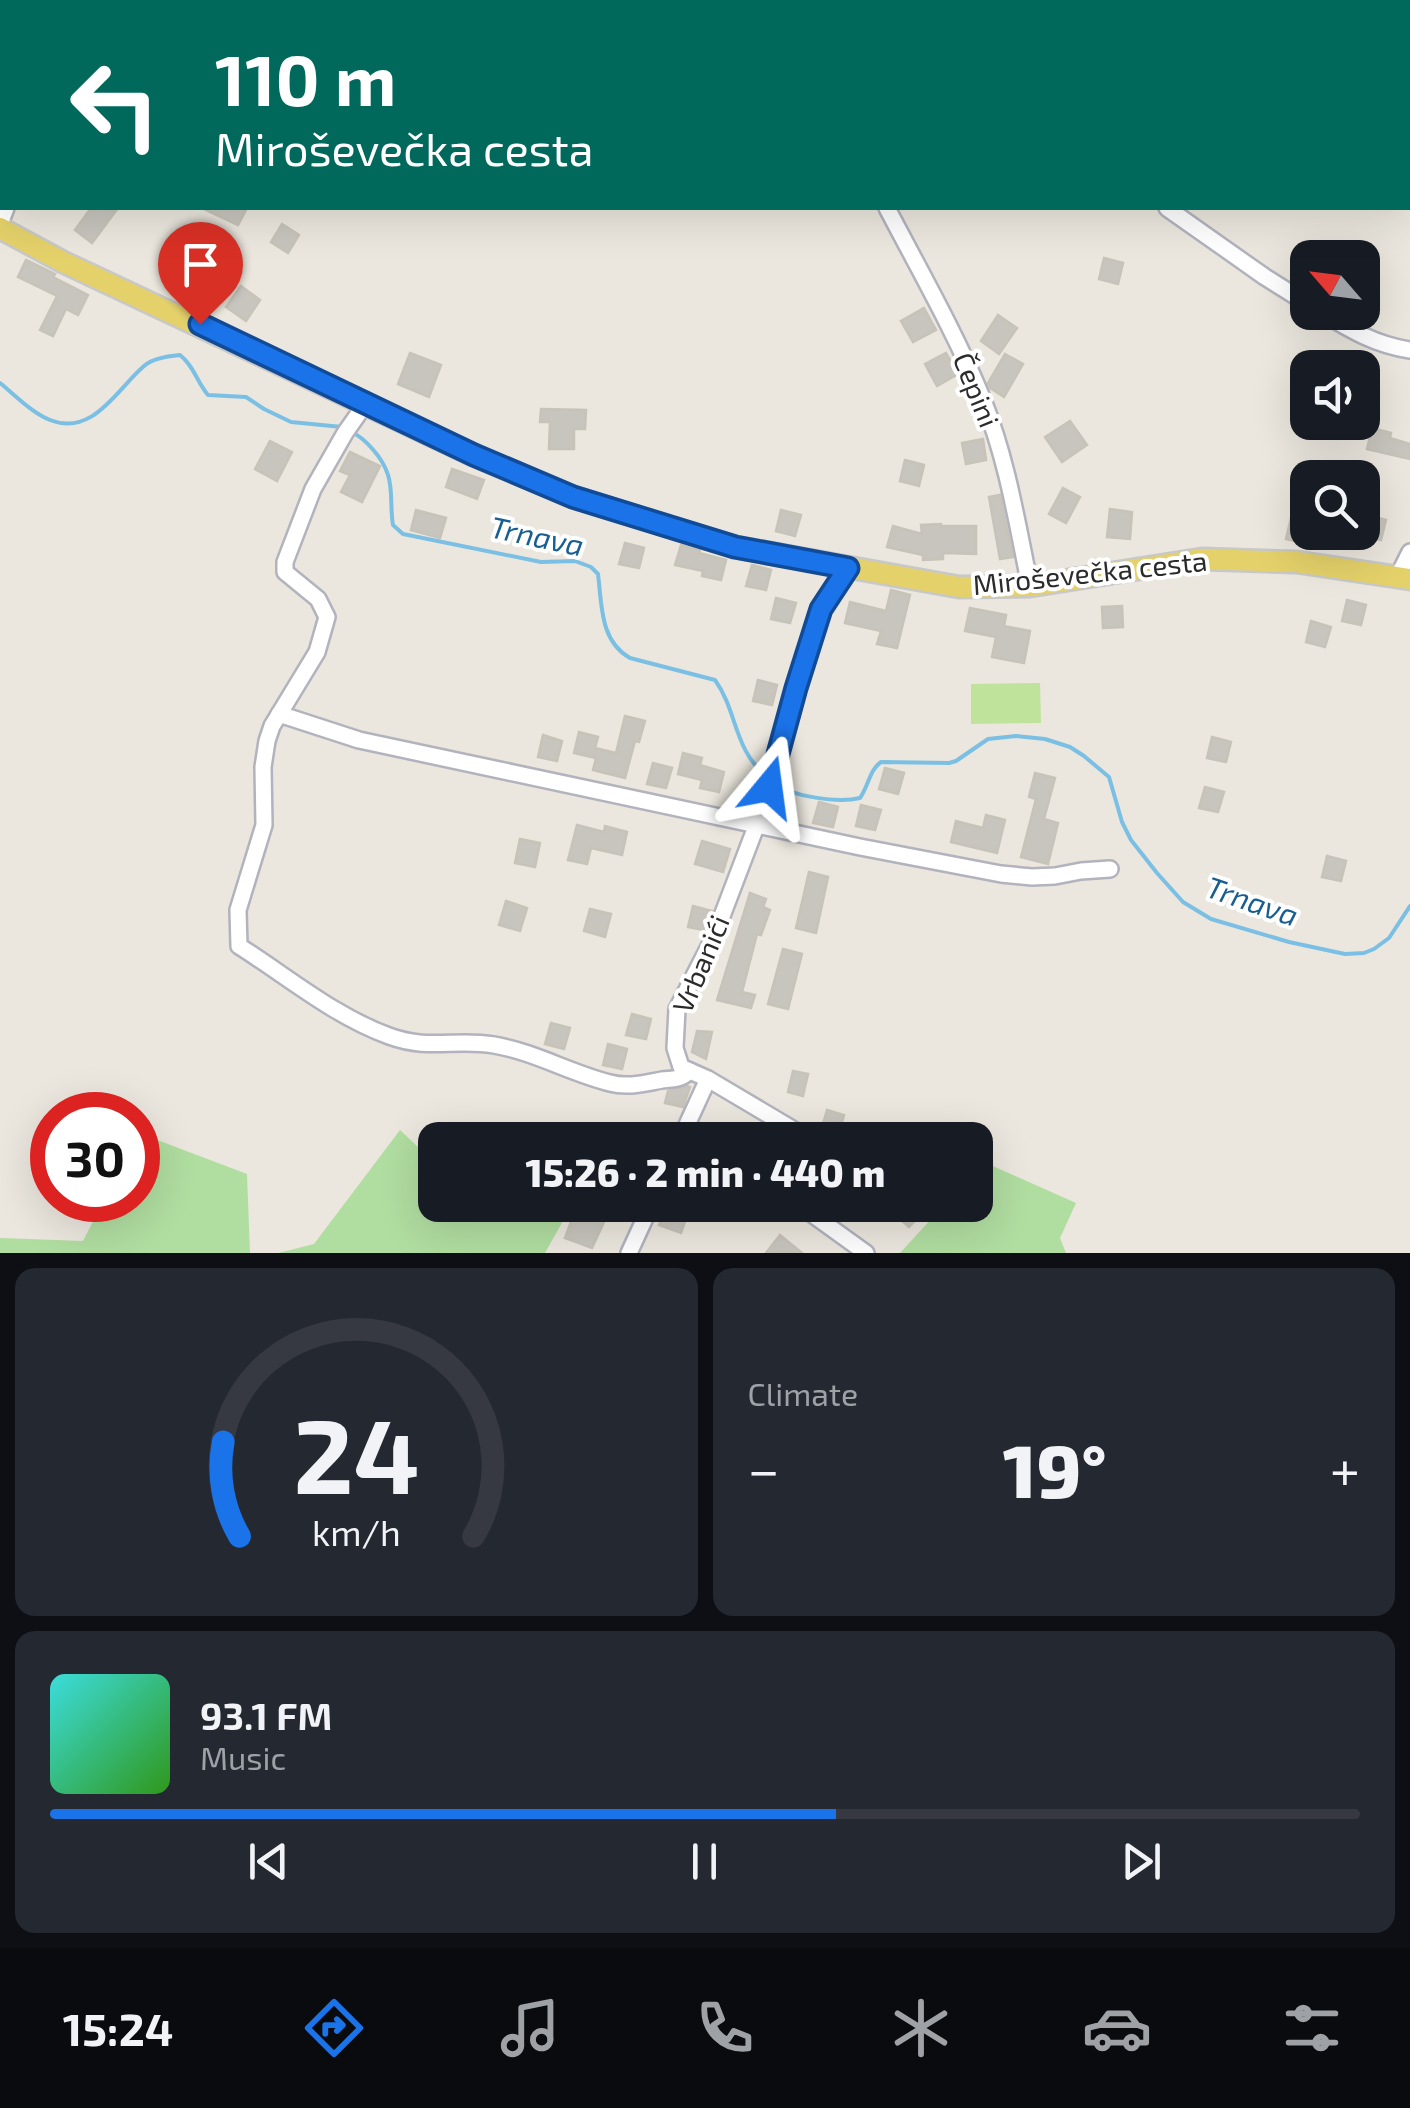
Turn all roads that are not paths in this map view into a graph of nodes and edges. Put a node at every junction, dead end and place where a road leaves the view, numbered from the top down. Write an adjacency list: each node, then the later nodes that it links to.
1 (888, 210): 11 (street, Čepini)
2 (1170, 210): 4 (street)
3 (0, 226): 7 (main road, Miroševečka cesta)
4 (1290, 293)
5 (1350, 330): 6 (street)
6 (1410, 350)
7 (366, 403): 9 (main road, Miroševečka cesta); 12 (street)
8 (1410, 552): 10 (street)
9 (848, 568): 11 (main road, Miroševečka cesta); 13 (street, Vrbanići)
10 (1404, 577): 11 (main road, Miroševečka cesta)
11 (1030, 586)
12 (279, 714): 13 (street); 15 (street)
13 (757, 824): 14 (street); 15 (street, Vrbanići)
14 (1110, 869)
15 (690, 1071): 16 (street)
16 (708, 1079): 17 (street); 18 (street)
17 (688, 1122)
18 (781, 1122)
19 (643, 1222): 21 (street)
20 (823, 1222): 22 (street)
21 (629, 1253)
22 (866, 1253)

